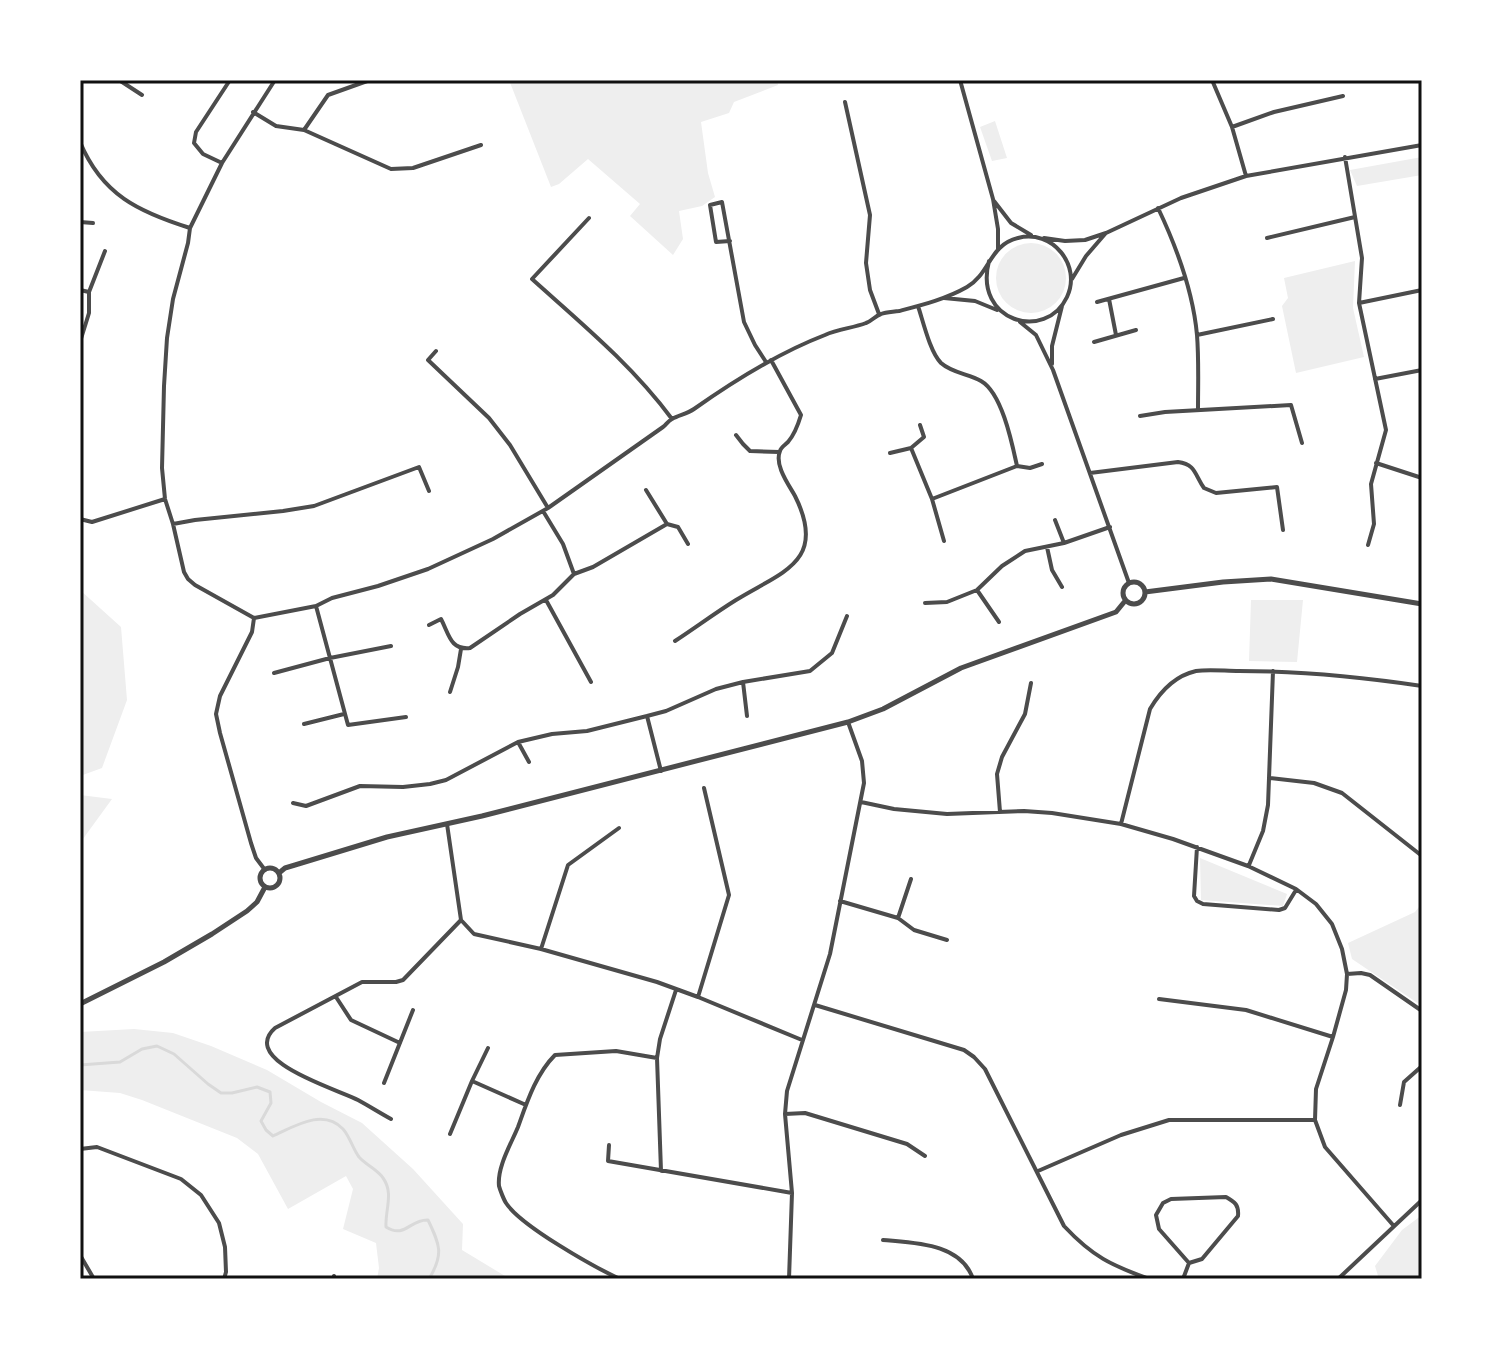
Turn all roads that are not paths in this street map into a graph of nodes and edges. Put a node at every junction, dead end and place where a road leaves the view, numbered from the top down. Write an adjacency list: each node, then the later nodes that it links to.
1 (119, 80): 7 (street)
2 (230, 80): 17 (street)
3 (275, 80): 10 (street)
4 (370, 80): 12 (street)
5 (960, 80): 19 (street)
6 (1212, 80): 11 (street)
7 (142, 95)
8 (1343, 96): 11 (street)
9 (845, 102): 46 (street)
10 (253, 112): 12 (street); 17 (street)
11 (1232, 127): 18 (street)
12 (304, 130): 14 (street)
13 (80, 142): 25 (street)
14 (481, 145)
15 (1422, 145): 16 (street)
16 (1345, 157): 18 (street); 21 (street)
17 (222, 163): 25 (street)
18 (1246, 176): 20 (street)
19 (993, 199): 27 (street); 31 (street)
20 (1158, 208): 26 (street); 34 (street)
21 (1355, 217): 29 (street); 42 (street)
22 (589, 218): 61 (street)
23 (80, 222): 24 (street)
24 (93, 223)
25 (190, 228): 75 (street)
26 (1106, 233): 28 (street); 35 (street)
27 (1032, 236): 28 (street); 31 (street)
28 (1043, 238): 35 (street)
29 (1267, 238)
30 (730, 241): 30 (street); 55 (street)
31 (998, 249): 33 (street)
32 (105, 251): 38 (street)
33 (989, 261): 39 (street); 45 (street)
34 (1185, 278): 40 (street); 51 (street)
35 (1071, 281): 43 (street)
36 (80, 290): 38 (street)
37 (1422, 290): 42 (street)
38 (89, 292): 52 (street)
39 (942, 298): 44 (street); 45 (street)
40 (1109, 299): 41 (street); 50 (street)
41 (1097, 302)
42 (1359, 303): 58 (street)
43 (1063, 304): 48 (street); 56 (street)
44 (918, 306): 46 (street); 70 (street)
45 (1003, 313): 48 (street)
46 (879, 314): 55 (street)
47 (1273, 319): 51 (street)
48 (1018, 320): 56 (street)
49 (1136, 330): 50 (street)
50 (1116, 335): 53 (street)
51 (1197, 335): 59 (street)
52 (80, 342)
53 (1094, 342)
54 (436, 351): 77 (street)
55 (769, 361): 61 (street); 66 (street)
56 (1053, 370): 71 (street)
57 (1422, 370): 58 (street)
58 (1375, 379): 68 (street)
59 (1198, 410): 60 (street); 64 (street)
60 (1140, 416)
61 (672, 419): 77 (street)
62 (920, 425): 65 (street)
63 (736, 435): 66 (street)
64 (1302, 443)
65 (911, 448): 67 (street); 76 (street)
66 (779, 452): 103 (street)
67 (890, 453)
68 (1376, 463): 72 (street); 87 (street)
69 (1042, 464): 70 (street)
70 (1017, 466): 76 (street)
71 (1090, 473): 82 (street); 83 (street)
72 (1422, 478)
73 (646, 490): 81 (street)
74 (429, 491): 80 (street)
75 (165, 499): 78 (street); 80 (street)
76 (932, 499): 84 (street)
77 (545, 509): 89 (street); 98 (street)
78 (80, 519)
79 (1055, 520): 85 (street)
80 (173, 524): 100 (street)
81 (667, 524): 86 (street); 89 (street)
82 (1110, 527): 85 (street); 90 (street)
83 (1283, 530)
84 (944, 541)
85 (1064, 543): 88 (street)
86 (688, 544)
87 (1368, 545)
88 (1047, 547): 91 (street); 92 (street)
89 (574, 574): 94 (street)
90 (1129, 583): 93 (street); 95 (street)
91 (1062, 587)
92 (977, 590): 96 (street); 101 (street)
93 (1145, 592): 95 (street); 97 (street)
94 (546, 600): 105 (street); 109 (street)
95 (1125, 601): 118 (street)
96 (925, 603)
97 (1422, 604)
98 (316, 606): 100 (street); 106 (street)
99 (847, 616): 110 (street)
100 (254, 618): 134 (street)
101 (999, 622)
102 (429, 625): 105 (street)
103 (675, 641)
104 (391, 646): 106 (street)
105 (461, 649): 113 (street)
106 (330, 658): 108 (street); 114 (street)
107 (1273, 671): 112 (street); 123 (street); 129 (street)
108 (274, 673)
109 (591, 682)
110 (743, 682): 115 (street); 116 (street)
111 (1031, 683): 127 (street)
112 (1422, 686)
113 (450, 692)
114 (344, 714): 117 (street); 119 (street)
115 (647, 716): 120 (street); 122 (street)
116 (747, 716)
117 (406, 717)
118 (848, 722): 122 (street); 125 (street)
119 (304, 724)
120 (518, 742): 121 (street); 126 (street)
121 (529, 762)
122 (661, 771): 128 (street)
123 (1270, 778): 132 (street); 133 (street)
124 (704, 788): 147 (street)
125 (861, 802): 127 (street); 139 (street)
126 (293, 803)
127 (1000, 812): 129 (street)
128 (447, 824): 135 (street); 141 (street)
129 (1121, 824): 131 (street)
130 (619, 828): 143 (street)
131 (1197, 847): 133 (street); 138 (street)
132 (1422, 856)
133 (1248, 866): 138 (street)
134 (265, 870): 135 (street); 137 (street)
135 (279, 873): 137 (street)
136 (911, 879): 140 (street)
137 (265, 887): 149 (street)
138 (1296, 889): 144 (street)
139 (840, 901): 140 (street); 150 (street)
140 (898, 918): 142 (street)
141 (461, 920): 143 (street); 146 (street)
142 (947, 940)
143 (541, 949): 145 (street)
144 (1347, 974): 152 (street); 153 (street)
145 (676, 990): 147 (street); 157 (street)
146 (336, 997): 155 (street); 164 (street)
147 (698, 997): 154 (street)
148 (1159, 999): 153 (street)
149 (80, 1004)
150 (815, 1005): 154 (street); 171 (street)
151 (413, 1010): 155 (street)
152 (1422, 1011)
153 (1333, 1037): 165 (street)
154 (803, 1040): 163 (street)
155 (400, 1043): 160 (street)
156 (488, 1048): 159 (street)
157 (657, 1058): 161 (street); 170 (street)
158 (1422, 1066): 162 (street)
159 (472, 1081): 161 (street); 166 (street)
160 (384, 1083)
161 (526, 1105): 180 (street)
162 (1400, 1105)
163 (785, 1114): 169 (street); 172 (street)
164 (391, 1119)
165 (1315, 1120): 171 (street); 174 (street)
166 (450, 1134)
167 (609, 1145): 170 (street)
168 (80, 1149): 179 (street)
169 (925, 1156)
170 (661, 1171): 172 (street)
171 (1038, 1171): 183 (street)
172 (792, 1193): 181 (street)
173 (1422, 1200): 174 (street)
174 (1393, 1225): 185 (street)
175 (883, 1240): 182 (street)
176 (80, 1255): 178 (street)
177 (1189, 1263): 177 (street); 184 (street)
178 (94, 1279)
179 (224, 1279)
180 (620, 1279)
181 (789, 1279)
182 (973, 1279)
183 (1149, 1279)
184 (1183, 1279)
185 (1338, 1279)

